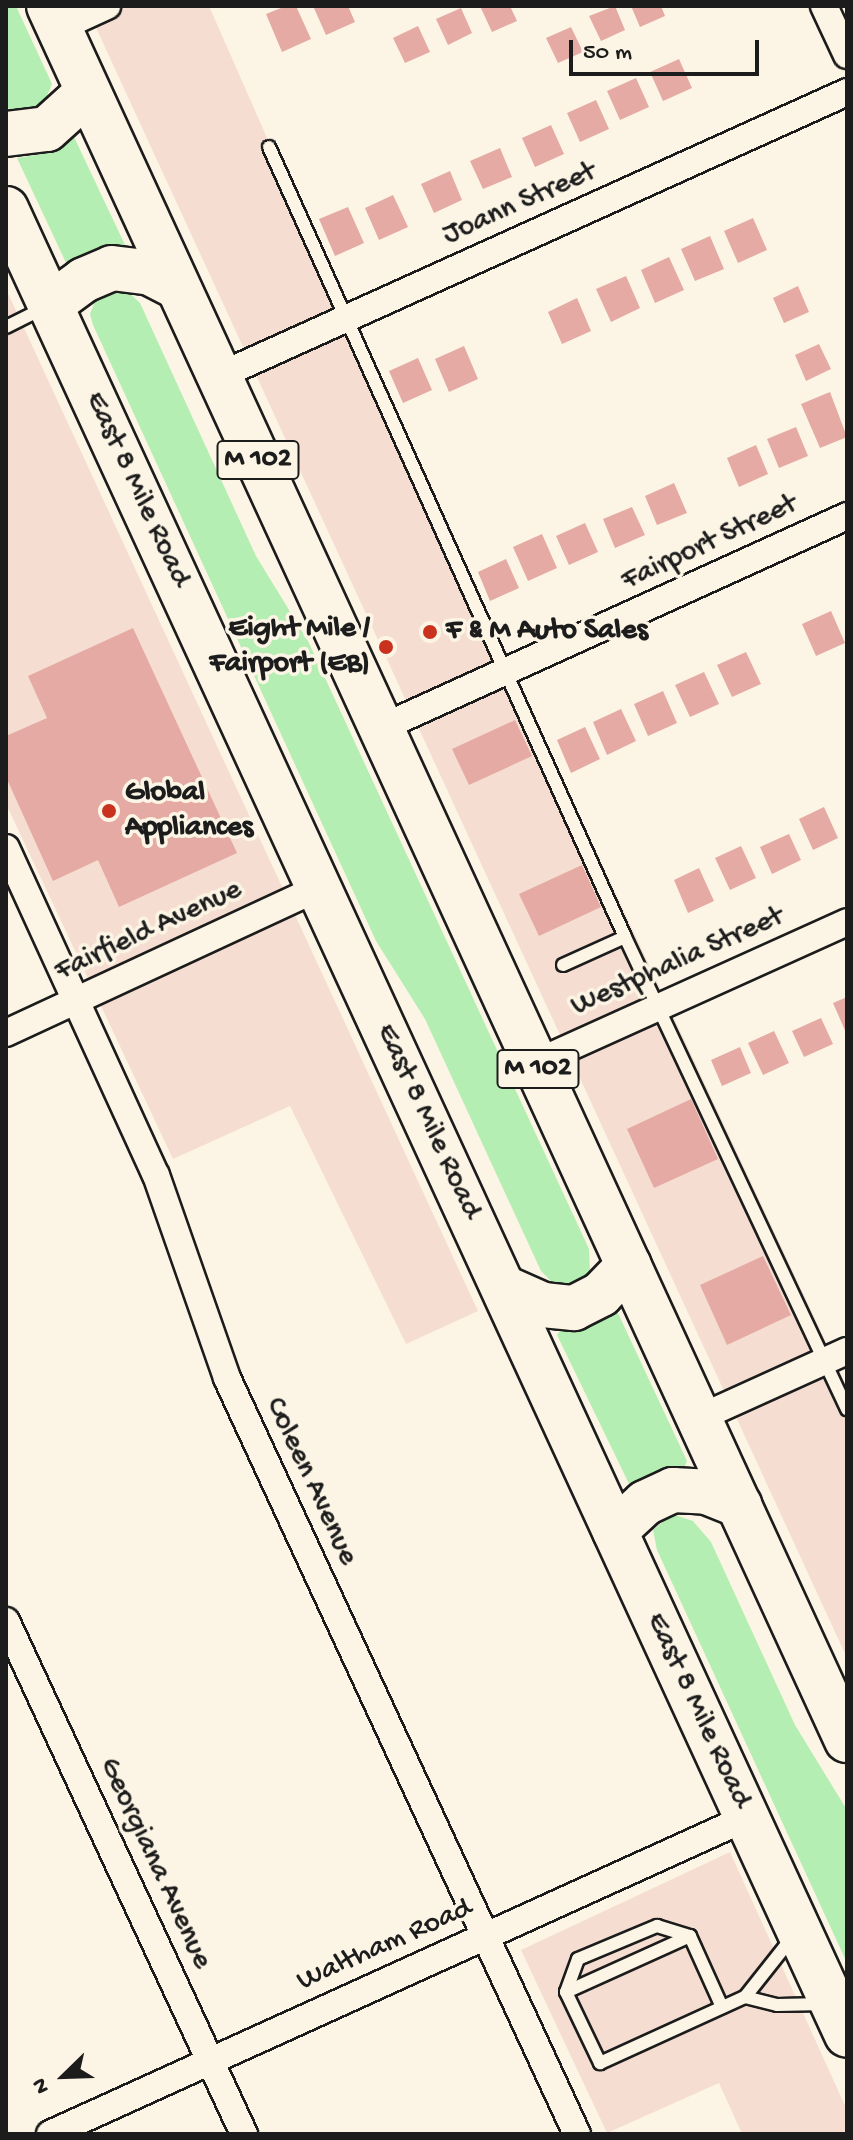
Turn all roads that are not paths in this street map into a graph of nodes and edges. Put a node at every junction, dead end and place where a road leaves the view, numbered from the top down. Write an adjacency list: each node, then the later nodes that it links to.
1 (107, 6): 3 (street)
2 (824, 6): 4 (street)
3 (54, 17): 5 (highway, M 102)
4 (847, 55)
5 (88, 92): 7 (highway); 10 (highway, M 102)
6 (847, 92): 12 (street, Joann Street)
7 (6, 134)
8 (269, 147): 12 (lane)
9 (6, 209): 11 (highway, East 8 Mile Road)
10 (177, 287): 11 (highway); 14 (highway, M 102)
11 (50, 305): 13 (lane); 19 (highway, East 8 Mile Road)
12 (343, 320): 14 (street, Joann Street); 16 (lane)
13 (6, 327)
14 (219, 376): 17 (highway, M 102)
15 (847, 516): 16 (street, Fairport Street)
16 (505, 673): 17 (street, Fairport Street); 21 (lane)
17 (381, 728): 26 (highway, M 102)
18 (6, 848): 23 (street, Coleen Avenue)
19 (319, 888): 23 (street, Fairfield Avenue); 28 (highway, East 8 Mile Road)
20 (847, 922): 24 (street, Westphalia Street)
21 (625, 937): 22 (lane); 24 (lane)
22 (563, 965)
23 (76, 1001): 25 (street, Fairfield Avenue); 38 (street, Coleen Avenue)
24 (660, 1007): 26 (street, Westphalia Street); 29 (lane)
25 (6, 1033)
26 (535, 1063): 27 (highway, M 102)
27 (629, 1265): 28 (highway); 31 (highway, M 102)
28 (505, 1288): 33 (highway, East 8 Mile Road)
29 (836, 1356): 30 (lane); 31 (street)
30 (847, 1409)
31 (699, 1418): 32 (highway, M 102)
32 (739, 1505): 33 (highway); 35 (highway, M 102)
33 (615, 1531): 36 (highway, East 8 Mile Road)
34 (6, 1621): 44 (street, Georgiana Avenue)
35 (847, 1740)
36 (746, 1818): 37 (highway, East 8 Mile Road); 38 (street, Waltham Road)
37 (799, 1930): 41 (lane); 43 (highway, East 8 Mile Road)
38 (485, 1936): 44 (street, Waltham Road); 47 (street, Coleen Avenue)
39 (690, 1936): 40 (lane); 40 (lane); 42 (lane)
40 (566, 1992): 42 (lane)
41 (745, 1997): 42 (lane); 43 (lane)
42 (722, 2007)
43 (840, 2020)
44 (210, 2061): 45 (street, Waltham Road); 46 (street, Georgiana Avenue)
45 (50, 2134)
46 (244, 2134)
47 (577, 2134)

